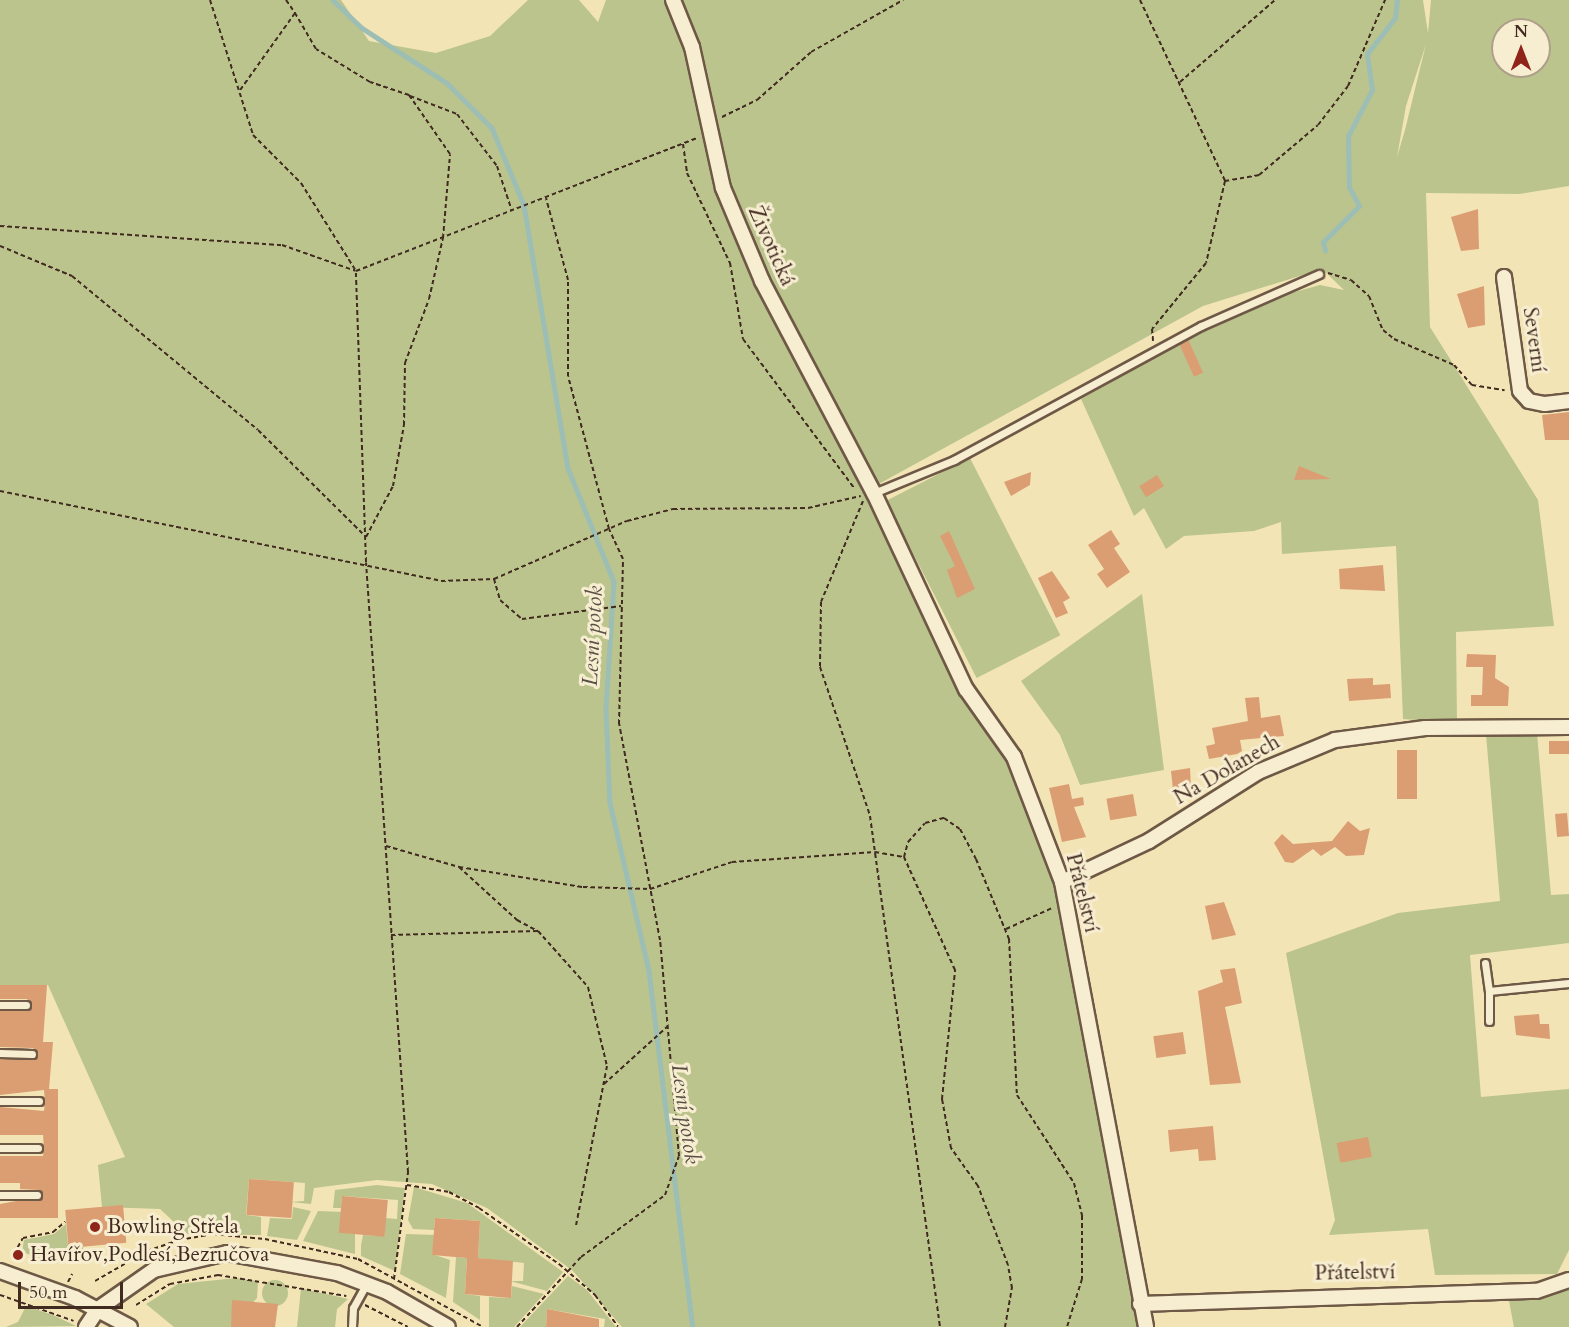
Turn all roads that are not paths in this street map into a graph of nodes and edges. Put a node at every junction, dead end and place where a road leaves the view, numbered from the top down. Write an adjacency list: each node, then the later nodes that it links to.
1 (673, 0): 5 (street, Životická)
2 (1319, 274): 5 (lane)
3 (1504, 277): 4 (street, Severní)
4 (1569, 400)
5 (869, 494): 7 (street, Přátelství)
6 (1569, 727): 7 (street, Na Dolanech)
7 (1062, 882): 25 (street, Přátelství)
8 (1485, 963): 10 (lane)
9 (1569, 982): 10 (lane)
10 (1489, 991): 13 (lane)
11 (0, 1005): 12 (lane)
12 (26, 1005)
13 (1489, 1022)
14 (0, 1053): 15 (lane)
15 (32, 1054)
16 (0, 1101): 17 (lane)
17 (39, 1101)
18 (0, 1148): 19 (lane)
19 (38, 1148)
20 (0, 1195): 21 (lane)
21 (37, 1195)
22 (0, 1271): 26 (street)
23 (1569, 1280): 25 (street, Přátelství)
24 (367, 1283): 26 (street); 29 (lane); 30 (street)
25 (1140, 1304): 31 (street, Přátelství)
26 (98, 1309): 27 (street); 28 (street)
27 (86, 1327)
28 (130, 1327)
29 (352, 1327)
30 (448, 1327)
31 (1146, 1327)

